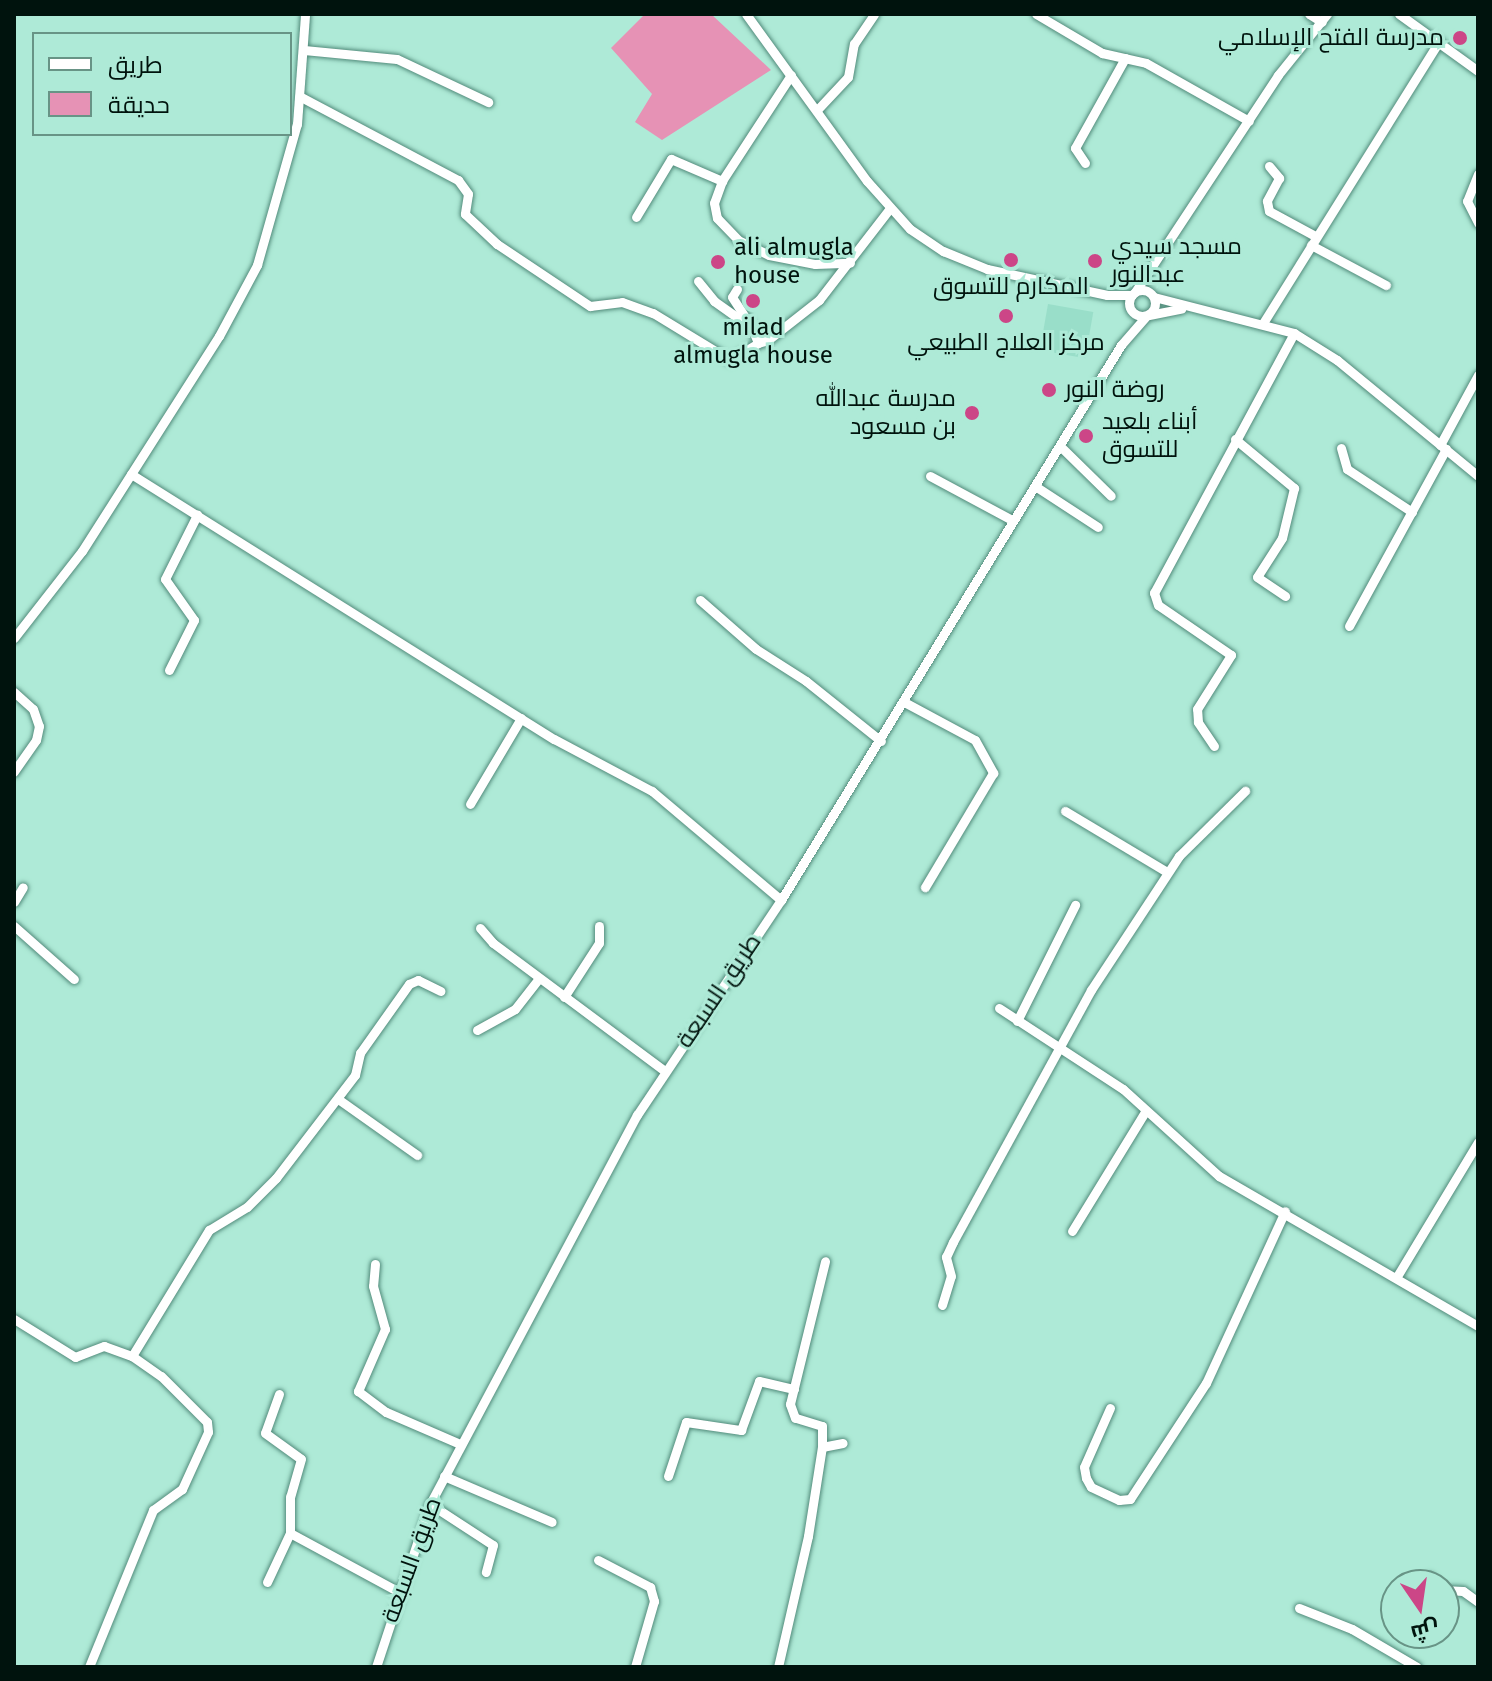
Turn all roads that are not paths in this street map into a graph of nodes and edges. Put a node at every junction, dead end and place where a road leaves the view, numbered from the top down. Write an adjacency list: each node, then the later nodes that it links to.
1 (305, 14): 9 (street)
2 (746, 14): 12 (street)
3 (874, 14): 15 (street)
4 (1036, 14): 10 (street)
5 (1309, 14): 7 (street)
6 (1399, 14): 8 (street)
7 (1325, 18): 16 (street)
8 (1439, 41): 11 (street); 24 (street)
9 (304, 50): 13 (street); 14 (street)
10 (1125, 58): 16 (street); 17 (street)
11 (1478, 71)
12 (791, 75): 15 (street); 20 (street)
13 (301, 97): 39 (street); 46 (street)
14 (488, 102)
15 (817, 110): 21 (street)
16 (1249, 121): 26 (street)
17 (1085, 163)
18 (1269, 166): 24 (street)
19 (1478, 174): 23 (street)
20 (722, 181): 22 (street); 25 (street)
21 (890, 208): 25 (street); 31 (street)
22 (636, 217)
23 (1478, 223)
24 (1313, 240): 28 (street); 36 (street)
25 (850, 263): 39 (street)
26 (1156, 265): 30 (street); 32 (street)
27 (698, 281): 37 (street)
28 (1386, 285)
29 (737, 289): 37 (street)
30 (1133, 294): 31 (street); 32 (street); 34 (street)
31 (1107, 295): 34 (street)
32 (1153, 296): 33 (street); 35 (street)
33 (1185, 308): 35 (street); 36 (street)
34 (1131, 310): 35 (street); 40 (street)
35 (1146, 316): 40 (street)
36 (1263, 323): 38 (street)
37 (752, 328): 39 (street)
38 (1294, 333): 42 (street); 44 (street)
39 (758, 343)
40 (1121, 345): 43 (street, طريق السبعة)
41 (1478, 375): 44 (street)
42 (1235, 439): 55 (street); 64 (street)
43 (1060, 446): 49 (street, طريق السبعة); 50 (street)
44 (1443, 447): 48 (street); 51 (street)
45 (1341, 448): 51 (street)
46 (131, 474): 52 (street); 58 (street)
47 (930, 476): 53 (street)
48 (1478, 476)
49 (1035, 486): 53 (street, طريق السبعة); 54 (street)
50 (1111, 496)
51 (1412, 512): 57 (street)
52 (197, 515): 59 (street); 62 (street)
53 (1012, 520): 61 (street, طريق السبعة)
54 (1098, 527)
55 (1285, 596)
56 (700, 600): 63 (street)
57 (1349, 626)
58 (14, 638)
59 (169, 670)
60 (14, 692): 65 (street)
61 (906, 703): 63 (street, طريق السبعة); 71 (street)
62 (521, 718): 67 (street); 72 (street)
63 (881, 741): 72 (street, طريق السبعة)
64 (1214, 746)
65 (14, 772)
66 (1245, 791): 69 (street)
67 (470, 804)
68 (1065, 811): 69 (street)
69 (1167, 872): 85 (street)
70 (23, 887): 73 (street)
71 (925, 887)
72 (781, 900): 86 (street, طريق السبعة)
73 (14, 902)
74 (1075, 905): 83 (street)
75 (14, 926): 79 (street)
76 (599, 926): 81 (street)
77 (480, 928): 78 (street)
78 (539, 978): 81 (street); 84 (street)
79 (74, 979)
80 (441, 991): 87 (street)
81 (564, 997): 86 (street)
82 (999, 1008): 83 (street)
83 (1017, 1021): 85 (street)
84 (477, 1030)
85 (1063, 1048): 88 (street); 96 (street)
86 (665, 1071): 104 (street, طريق السبعة)
87 (338, 1099): 90 (street); 99 (street)
88 (1145, 1112): 91 (street); 92 (street)
89 (1478, 1142): 95 (street)
90 (417, 1155)
91 (1285, 1211): 95 (street); 102 (street)
92 (1072, 1231)
93 (825, 1261): 100 (street)
94 (375, 1264): 104 (street)
95 (1396, 1278): 98 (street)
96 (942, 1305)
97 (14, 1319): 99 (street)
98 (1478, 1326)
99 (132, 1356): 118 (street)
100 (794, 1389): 105 (street); 107 (street)
101 (279, 1394): 110 (street)
102 (1110, 1408)
103 (843, 1443): 105 (street)
104 (460, 1444): 106 (street, طريق السبعة)
105 (822, 1447): 121 (street)
106 (444, 1476): 108 (street, طريق السبعة); 109 (street)
107 (668, 1476)
108 (430, 1504): 112 (street); 115 (street, طريق السبعة)
109 (552, 1522)
110 (290, 1533): 113 (street); 115 (street)
111 (598, 1560): 120 (street)
112 (486, 1572)
113 (267, 1582)
114 (1460, 1591): 116 (street)
115 (399, 1592): 119 (street, طريق السبعة)
116 (1478, 1602)
117 (1299, 1608): 122 (street)
118 (89, 1667)
119 (376, 1667)
120 (635, 1667)
121 (778, 1667)
122 (1417, 1667)

